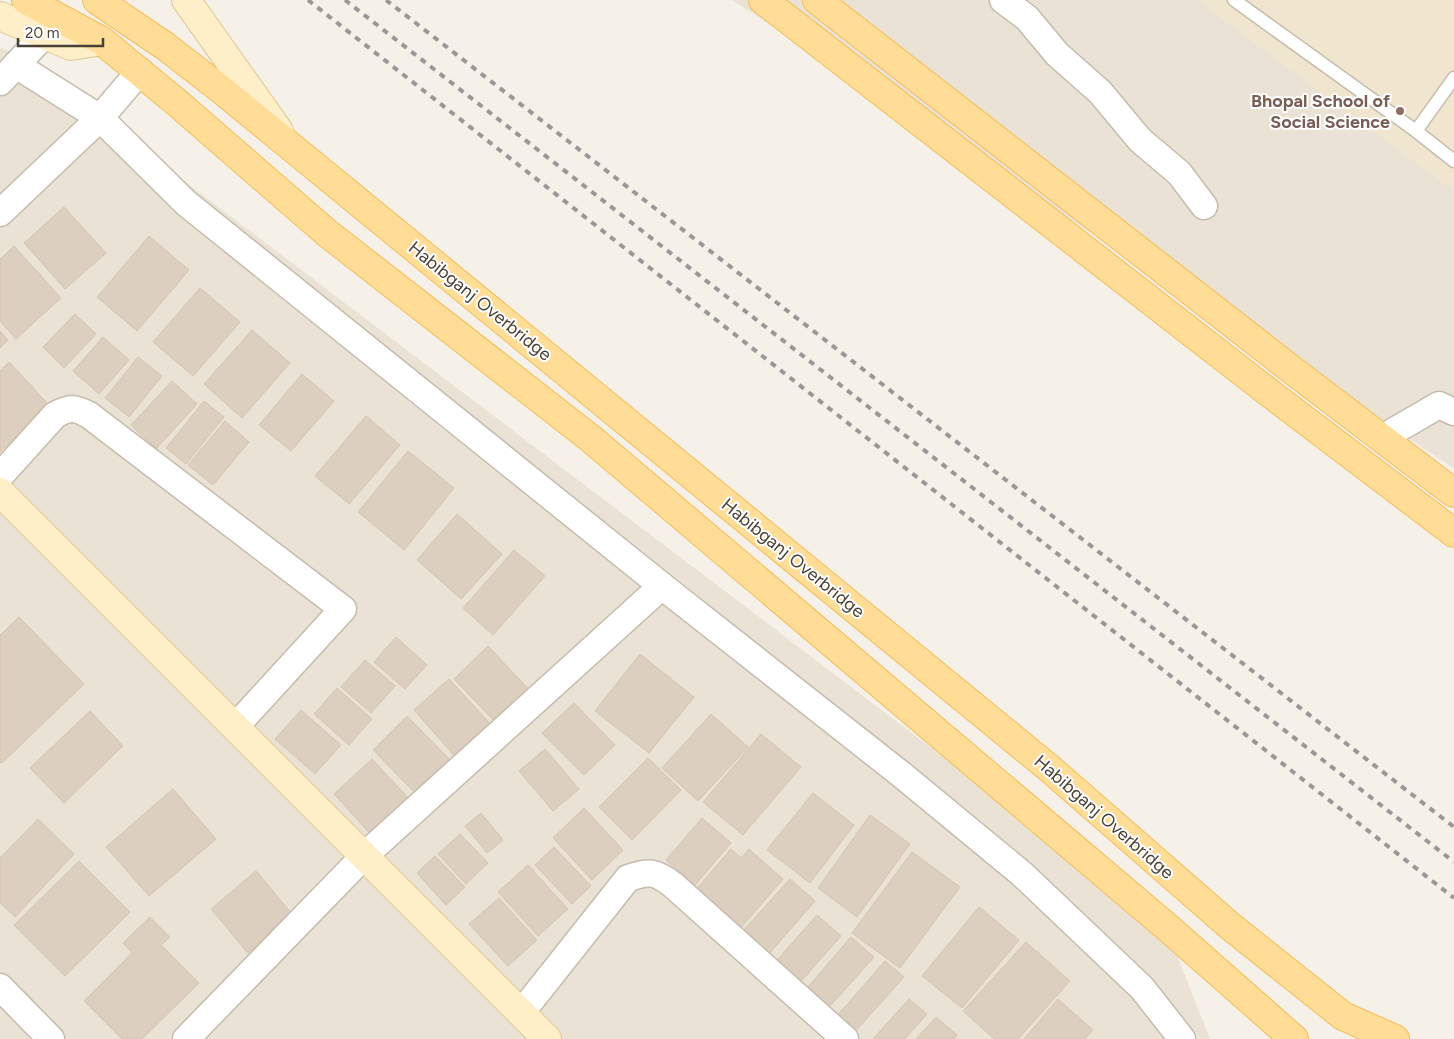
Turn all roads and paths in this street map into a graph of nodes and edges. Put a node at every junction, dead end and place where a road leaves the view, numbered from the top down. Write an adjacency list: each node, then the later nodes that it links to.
1 (26, 0): 10 (main road)
2 (97, 0): 16 (main road, Habibganj Overbridge)
3 (186, 0): 16 (street)
4 (763, 0): 25 (main road)
5 (817, 0): 21 (main road)
6 (1003, 0): 18 (street)
7 (1234, 0): 15 (lane)
8 (0, 16): 9 (street)
9 (44, 35): 10 (street); 12 (street)
10 (102, 40): 11 (main road)
11 (140, 71): 14 (street); 36 (main road)
12 (8, 73): 14 (street)
13 (1454, 78): 15 (lane)
14 (100, 118): 19 (street); 26 (street)
15 (1416, 131): 17 (lane)
16 (287, 144): 37 (main road, Habibganj Overbridge)
17 (1454, 161)
18 (1204, 206)
19 (0, 213)
20 (1454, 412): 21 (street)
21 (1382, 438): 24 (main road)
22 (0, 476): 27 (street)
23 (0, 492): 27 (street)
24 (1454, 493)
25 (1454, 533)
26 (662, 586): 28 (street); 35 (street)
27 (235, 727): 28 (street)
28 (364, 856): 30 (street); 32 (street)
29 (0, 986): 31 (street)
30 (521, 1013): 33 (street); 34 (street)
31 (51, 1039)
32 (186, 1039)
33 (547, 1039)
34 (845, 1039)
35 (1182, 1039)
36 (1294, 1039)
37 (1395, 1039)

